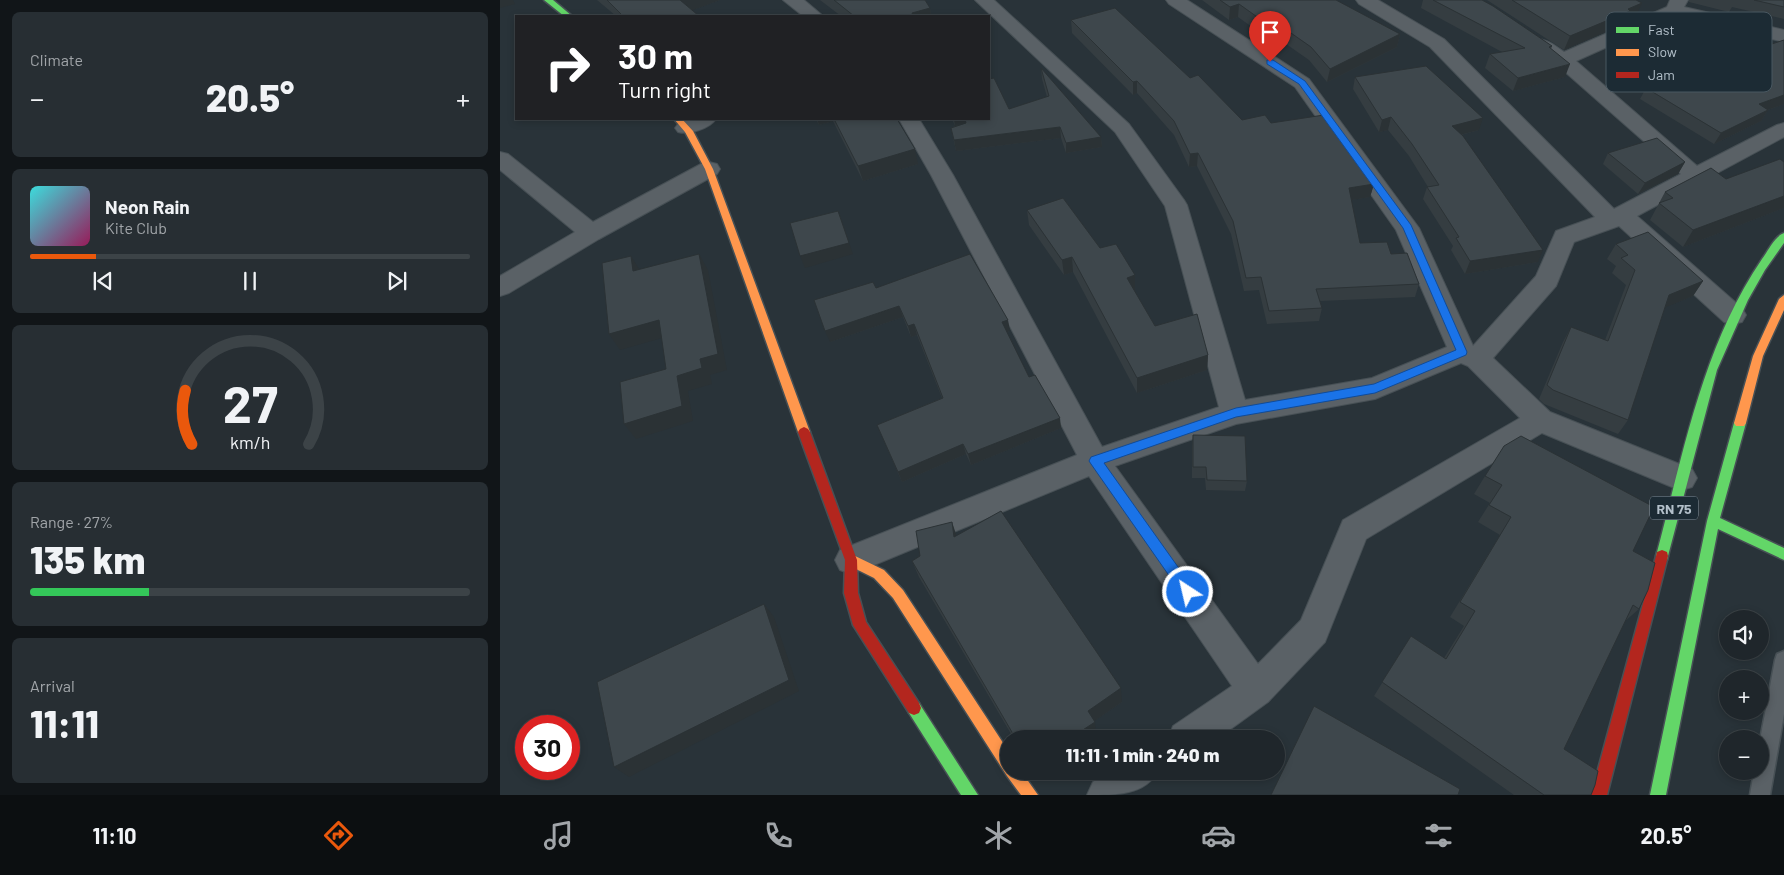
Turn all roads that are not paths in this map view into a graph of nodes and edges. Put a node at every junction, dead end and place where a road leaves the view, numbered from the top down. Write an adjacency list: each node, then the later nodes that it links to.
1 (548, 0): 9 (main road)
2 (792, 0): 10 (street)
3 (984, 0): 28 (street)
4 (1175, 0): 27 (street)
5 (1365, 0): 21 (street)
6 (1676, 5): 7 (street); 8 (street)
7 (1662, 12)
8 (1700, 12)
9 (567, 15)
10 (813, 15)
11 (1526, 35): 13 (street)
12 (1606, 39): 13 (street)
13 (1563, 60): 20 (street)
14 (700, 120): 16 (street)
15 (910, 120): 30 (street)
16 (682, 123): 19 (main road)
17 (1784, 129): 20 (street)
18 (500, 159): 22 (street)
19 (709, 169): 22 (street); 34 (main road)
20 (1696, 176): 21 (street)
21 (1616, 218): 26 (street); 27 (street)
22 (591, 233): 24 (street)
23 (1784, 236): 26 (main road, RN 75)
24 (500, 287)
25 (1784, 299): 32 (main road, RN 75)
26 (1738, 317): 31 (main road, RN 75)
27 (1469, 355): 28 (street); 29 (street)
28 (1236, 413): 30 (street)
29 (1540, 420): 31 (street); 36 (street)
30 (1095, 461): 34 (street); 36 (street)
31 (1682, 478): 44 (main road, RN 75)
32 (1713, 521): 33 (main road); 45 (main road, RN 75)
33 (1784, 554)
34 (851, 560): 38 (main road); 41 (main road)
35 (1784, 660): 46 (lane)
36 (1256, 690): 37 (street)
37 (1199, 730)
38 (1000, 752)
39 (1019, 780): 42 (main road)
40 (1127, 780): 43 (street)
41 (970, 795)
42 (1030, 795)
43 (1106, 795)
44 (1599, 795)
45 (1658, 795)
46 (1760, 795)

